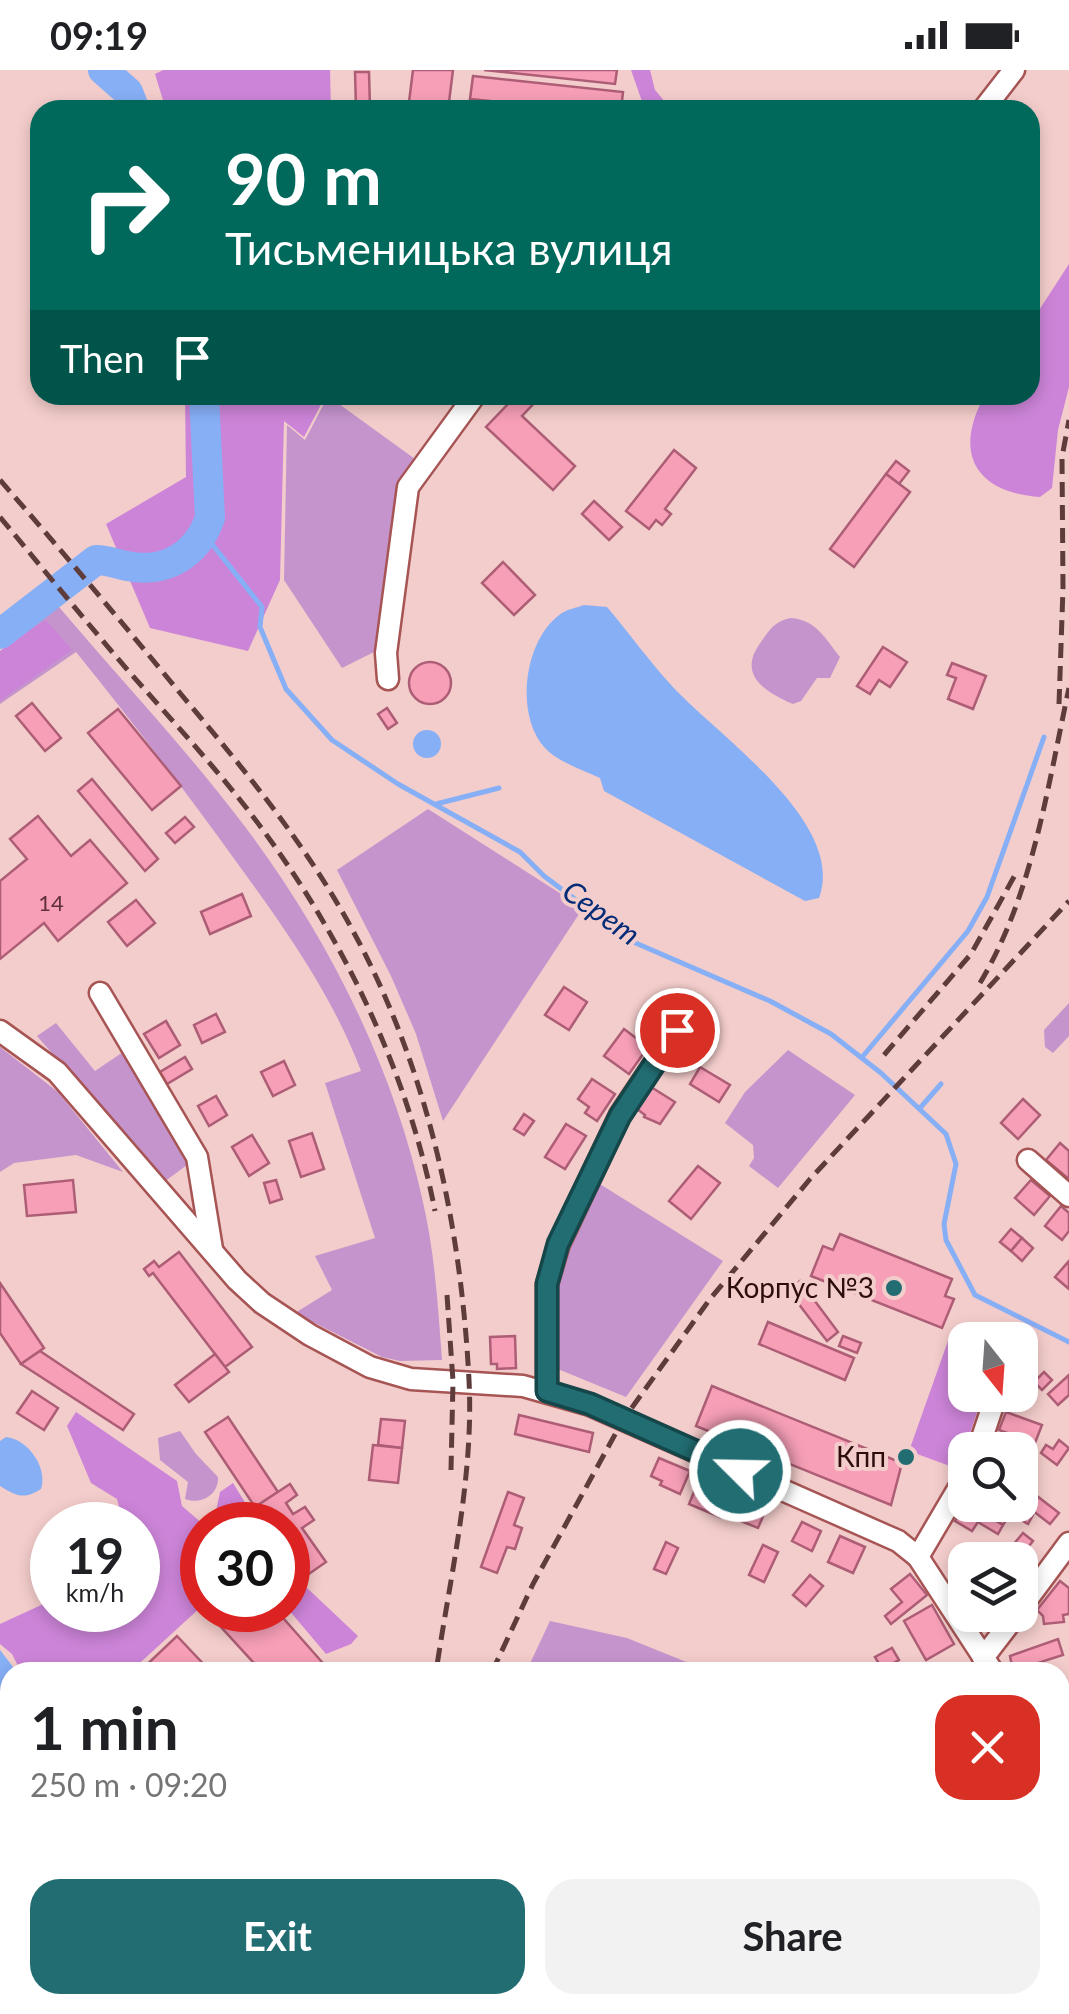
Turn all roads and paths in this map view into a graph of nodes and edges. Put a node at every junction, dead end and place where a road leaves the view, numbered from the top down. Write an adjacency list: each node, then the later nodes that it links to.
1 (1014, 70): 2 (street)
2 (991, 100)
3 (467, 405): 4 (street)
4 (388, 680)
5 (100, 993): 10 (street)
6 (677, 1030): 11 (street)
7 (0, 1031): 10 (street)
8 (1028, 1160): 9 (street)
9 (1069, 1196)
10 (212, 1250): 11 (street)
11 (547, 1391): 14 (street)
12 (948, 1506): 14 (street)
13 (1069, 1543): 15 (street)
14 (918, 1557): 17 (street)
15 (1038, 1585)
16 (1007, 1632): 18 (street)
17 (986, 1662)
18 (990, 1662)

